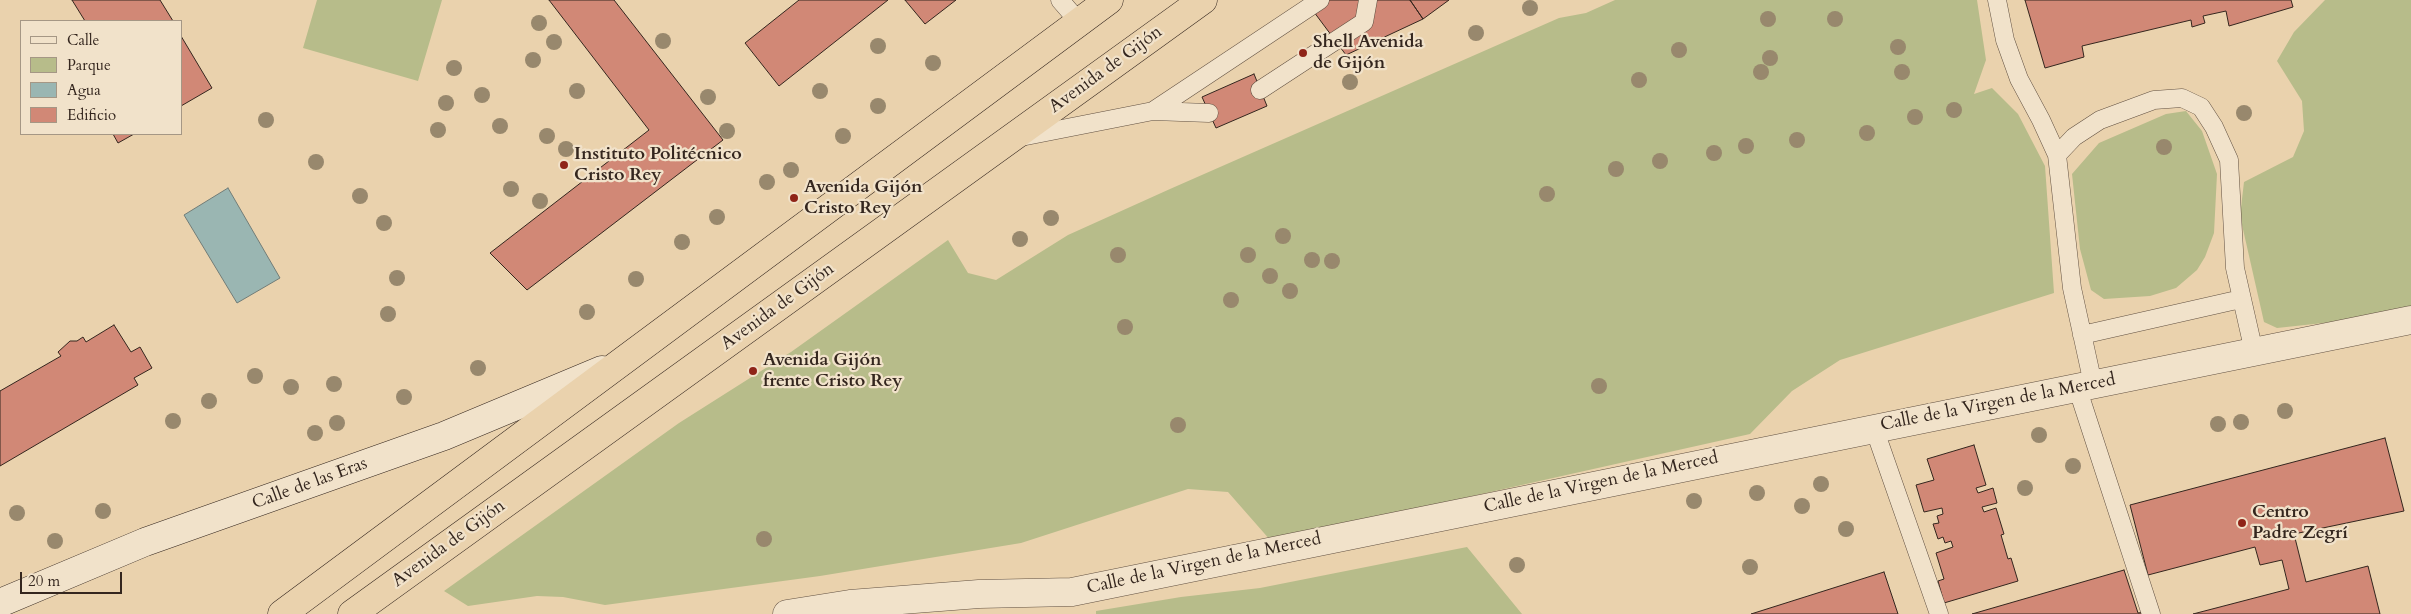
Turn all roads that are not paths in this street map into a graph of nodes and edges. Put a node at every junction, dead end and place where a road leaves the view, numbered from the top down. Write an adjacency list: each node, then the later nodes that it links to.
1 (1060, 0): 7 (lane)
2 (1109, 0): 7 (highway)
3 (1203, 0): 11 (highway, Avenida de Gijón)
4 (1320, 0): 9 (lane)
5 (1368, 0): 8 (lane)
6 (1997, 0): 12 (lane)
7 (1079, 22): 17 (highway)
8 (1260, 90)
9 (1153, 111): 10 (lane); 11 (lane)
10 (1209, 113)
11 (1008, 139): 24 (highway, Avenida de Gijón)
12 (2057, 155): 13 (lane); 15 (lane)
13 (2241, 299): 15 (lane); 16 (lane)
14 (2411, 320): 16 (street, Calle de la Virgen de la Merced)
15 (2082, 335): 18 (lane)
16 (2254, 352): 18 (street, Calle de la Virgen de la Merced)
17 (619, 363): 20 (street, Calle de las Eras); 23 (highway)
18 (2085, 385): 19 (street, Calle de la Virgen de la Merced); 27 (lane)
19 (1874, 428): 25 (street, Calle de la Virgen de la Merced); 26 (lane)
20 (35, 588): 21 (street, Calle de las Eras); 22 (street)
21 (0, 603)
22 (25, 614)
23 (282, 614)
24 (352, 614)
25 (787, 614)
26 (1939, 614)
27 (2152, 614)

